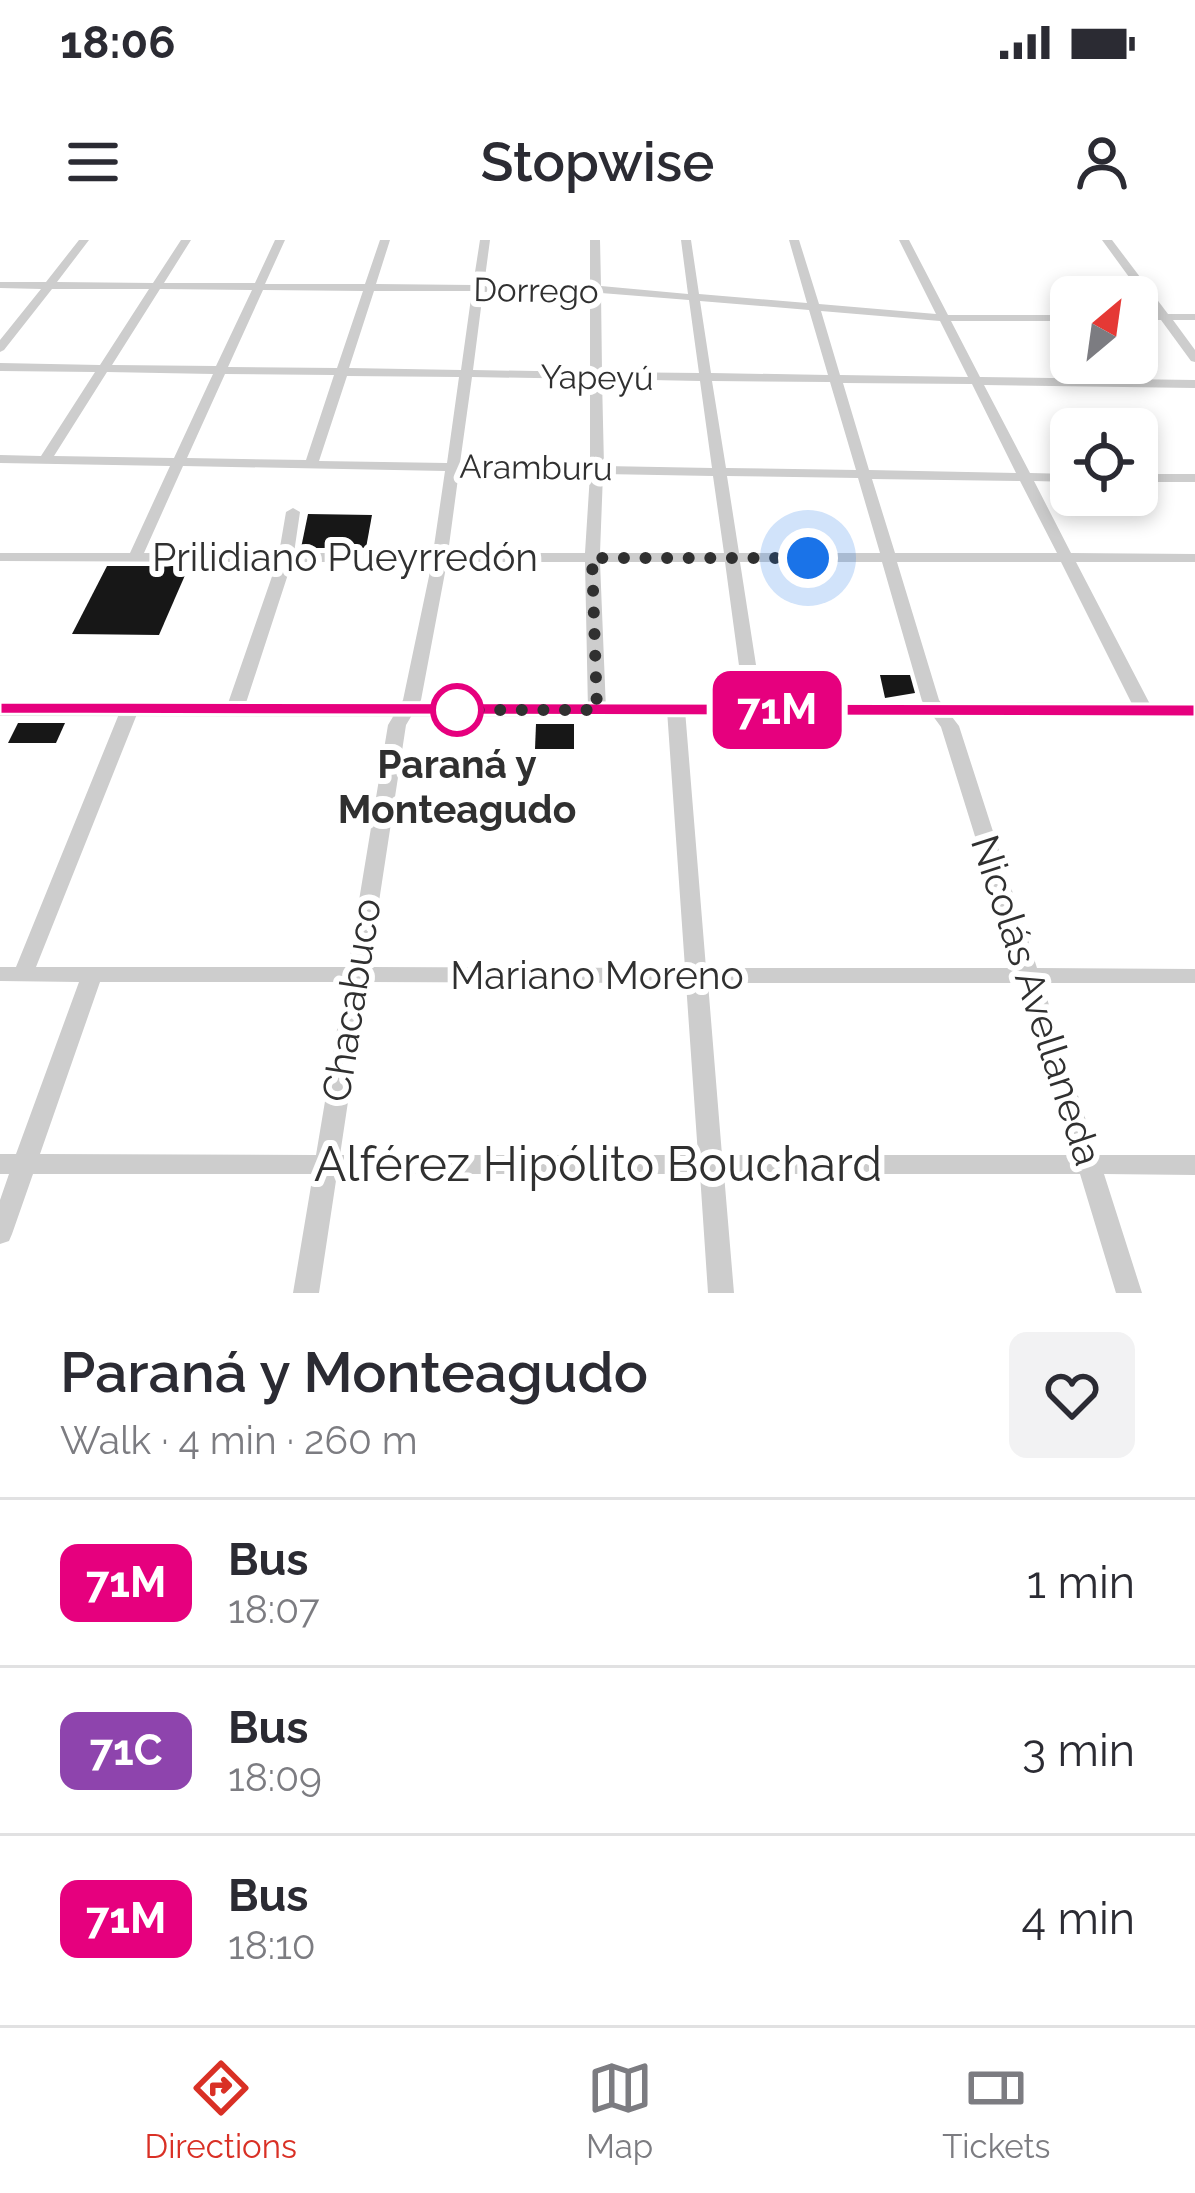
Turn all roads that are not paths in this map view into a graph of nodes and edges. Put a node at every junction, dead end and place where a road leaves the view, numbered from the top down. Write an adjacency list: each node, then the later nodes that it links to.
1 (84, 240): 12 (street)
2 (185, 240): 13 (street)
3 (280, 240): 14 (street)
4 (385, 240): 15 (street)
5 (485, 240): 16 (street, Chacabuco)
6 (596, 240): 17 (street)
7 (686, 240): 18 (street)
8 (794, 240): 19 (street, Nicolás Avellaneda)
9 (904, 240): 23 (street)
10 (1107, 240): 21 (street)
11 (0, 285): 12 (street, Dorrego)
12 (52, 285): 13 (street, Dorrego); 25 (street)
13 (154, 285): 14 (street, Dorrego); 28 (street)
14 (255, 288): 15 (street, Dorrego); 29 (street)
15 (369, 288): 16 (street, Dorrego); 30 (street)
16 (476, 289): 17 (street, Dorrego); 31 (street, Chacabuco)
17 (593, 289): 18 (street, Dorrego); 32 (street)
18 (694, 298): 19 (street, Dorrego); 33 (street)
19 (816, 307): 23 (street, Dorrego); 34 (street, Nicolás Avellaneda)
20 (1158, 317): 21 (street)
21 (1166, 317): 22 (street); 26 (street)
22 (1195, 317)
23 (946, 318): 24 (street, Dorrego); 35 (street)
24 (1050, 318)
25 (0, 348)
26 (1195, 358)
27 (0, 367): 28 (street, Yapeyú)
28 (103, 367): 29 (street, Yapeyú); 38 (street)
29 (220, 368): 30 (street, Yapeyú); 39 (street)
30 (340, 373): 31 (street, Yapeyú); 40 (street)
31 (462, 375): 32 (street, Yapeyú); 41 (street, Chacabuco)
32 (595, 377): 33 (street, Yapeyú); 42 (street)
33 (708, 380): 34 (street, Yapeyú); 43 (street)
34 (836, 382): 35 (street, Yapeyú); 44 (street, Nicolás Avellaneda)
35 (978, 384): 36 (street, Yapeyú); 45 (street)
36 (1195, 384)
37 (0, 459): 38 (street, Aramburu)
38 (45, 460): 39 (street, Aramburu)
39 (181, 460): 40 (street, Aramburu); 51 (street)
40 (311, 465): 41 (street, Aramburu)
41 (453, 466): 42 (street, Aramburu); 53 (street, Chacabuco)
42 (597, 468): 43 (street, Aramburu); 54 (street)
43 (718, 470): 44 (street, Aramburu); 55 (street)
44 (864, 475): 45 (street, Aramburu); 56 (street, Nicolás Avellaneda)
45 (1028, 478): 46 (street, Aramburu); 57 (street)
46 (1050, 478)
47 (1158, 478): 48 (street)
48 (1195, 478)
49 (292, 512): 52 (street)
50 (0, 557): 51 (street, Prilidiano Pueyrredón)
51 (135, 557): 52 (street, Prilidiano Pueyrredón)
52 (286, 557): 53 (street, Prilidiano Pueyrredón); 61 (street)
53 (440, 557): 54 (street, Prilidiano Pueyrredón); 62 (street, Chacabuco)
54 (592, 558): 55 (street, Prilidiano Pueyrredón); 63 (street)
55 (730, 558): 56 (street, Prilidiano Pueyrredón); 65 (street)
56 (886, 558): 57 (street, Prilidiano Pueyrredón); 68 (street, Nicolás Avellaneda)
57 (1068, 558): 58 (street, Prilidiano Pueyrredón); 66 (street)
58 (1195, 558)
59 (0, 709): 60 (street)
60 (130, 709): 61 (street); 69 (street)
61 (235, 709): 62 (street)
62 (403, 710): 63 (street); 71 (street, Chacabuco)
63 (597, 710): 64 (street)
64 (676, 710): 65 (street); 72 (street)
65 (754, 710): 68 (street)
66 (1144, 710): 67 (street); 68 (street)
67 (1195, 710)
68 (938, 711): 73 (street, Nicolás Avellaneda)
69 (12, 974): 70 (street, Mariano Moreno)
70 (92, 975): 71 (street, Mariano Moreno); 75 (street)
71 (354, 975): 72 (street, Mariano Moreno); 76 (street, Chacabuco)
72 (697, 975): 73 (street, Mariano Moreno); 77 (street)
73 (1030, 975): 74 (street, Mariano Moreno); 78 (street, Nicolás Avellaneda)
74 (1195, 976)
75 (12, 1164): 76 (street, Alférez Hipólito Bouchard); 80 (street)
76 (326, 1164): 77 (street, Alférez Hipólito Bouchard); 81 (street, Chacabuco)
77 (711, 1165): 78 (street, Alférez Hipólito Bouchard); 82 (street)
78 (1089, 1165): 79 (street, Alférez Hipólito Bouchard); 83 (street, Nicolás Avellaneda)
79 (1195, 1165)
80 (0, 1234)
81 (306, 1293)
82 (721, 1293)
83 (1129, 1293)

